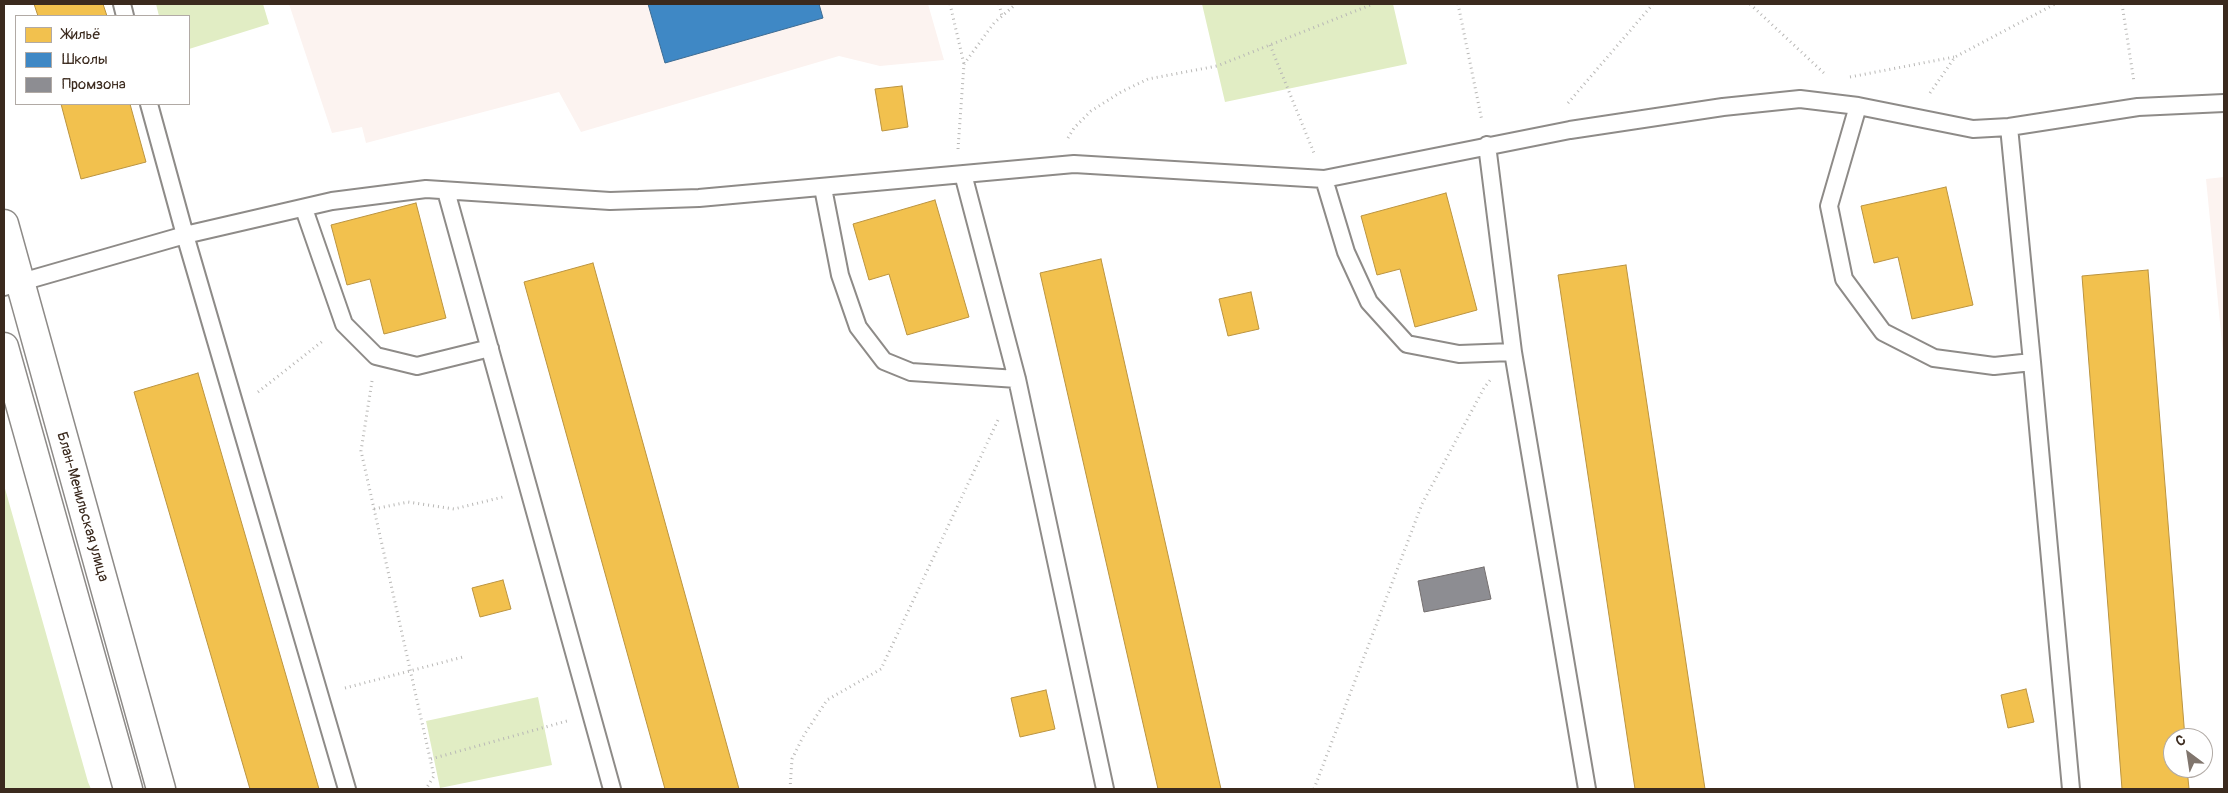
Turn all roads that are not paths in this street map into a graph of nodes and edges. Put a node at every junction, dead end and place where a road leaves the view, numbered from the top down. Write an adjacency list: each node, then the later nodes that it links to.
1 (2224, 104): 4 (lane)
2 (149, 105): 12 (lane)
3 (1858, 106): 4 (lane); 5 (lane); 17 (lane)
4 (2009, 127): 17 (lane)
5 (1488, 145): 7 (lane); 16 (lane)
6 (963, 174): 7 (lane); 8 (lane); 18 (lane)
7 (1324, 179): 16 (lane)
8 (823, 188): 9 (lane); 18 (lane)
9 (446, 191): 10 (lane); 15 (lane)
10 (304, 209): 12 (lane); 15 (lane)
11 (4, 224): 13 (street, Блан-Менильская улица)
12 (185, 235): 13 (lane); 21 (lane)
13 (12, 285): 20 (street, Блан-Менильская улица)
14 (4, 347): 19 (street)
15 (490, 348): 22 (lane)
16 (1513, 352): 24 (lane)
17 (2032, 362): 25 (lane)
18 (1017, 379): 23 (lane)
19 (128, 789)
20 (160, 789)
21 (347, 789)
22 (612, 789)
23 (1104, 789)
24 (1587, 789)
25 (2071, 789)

